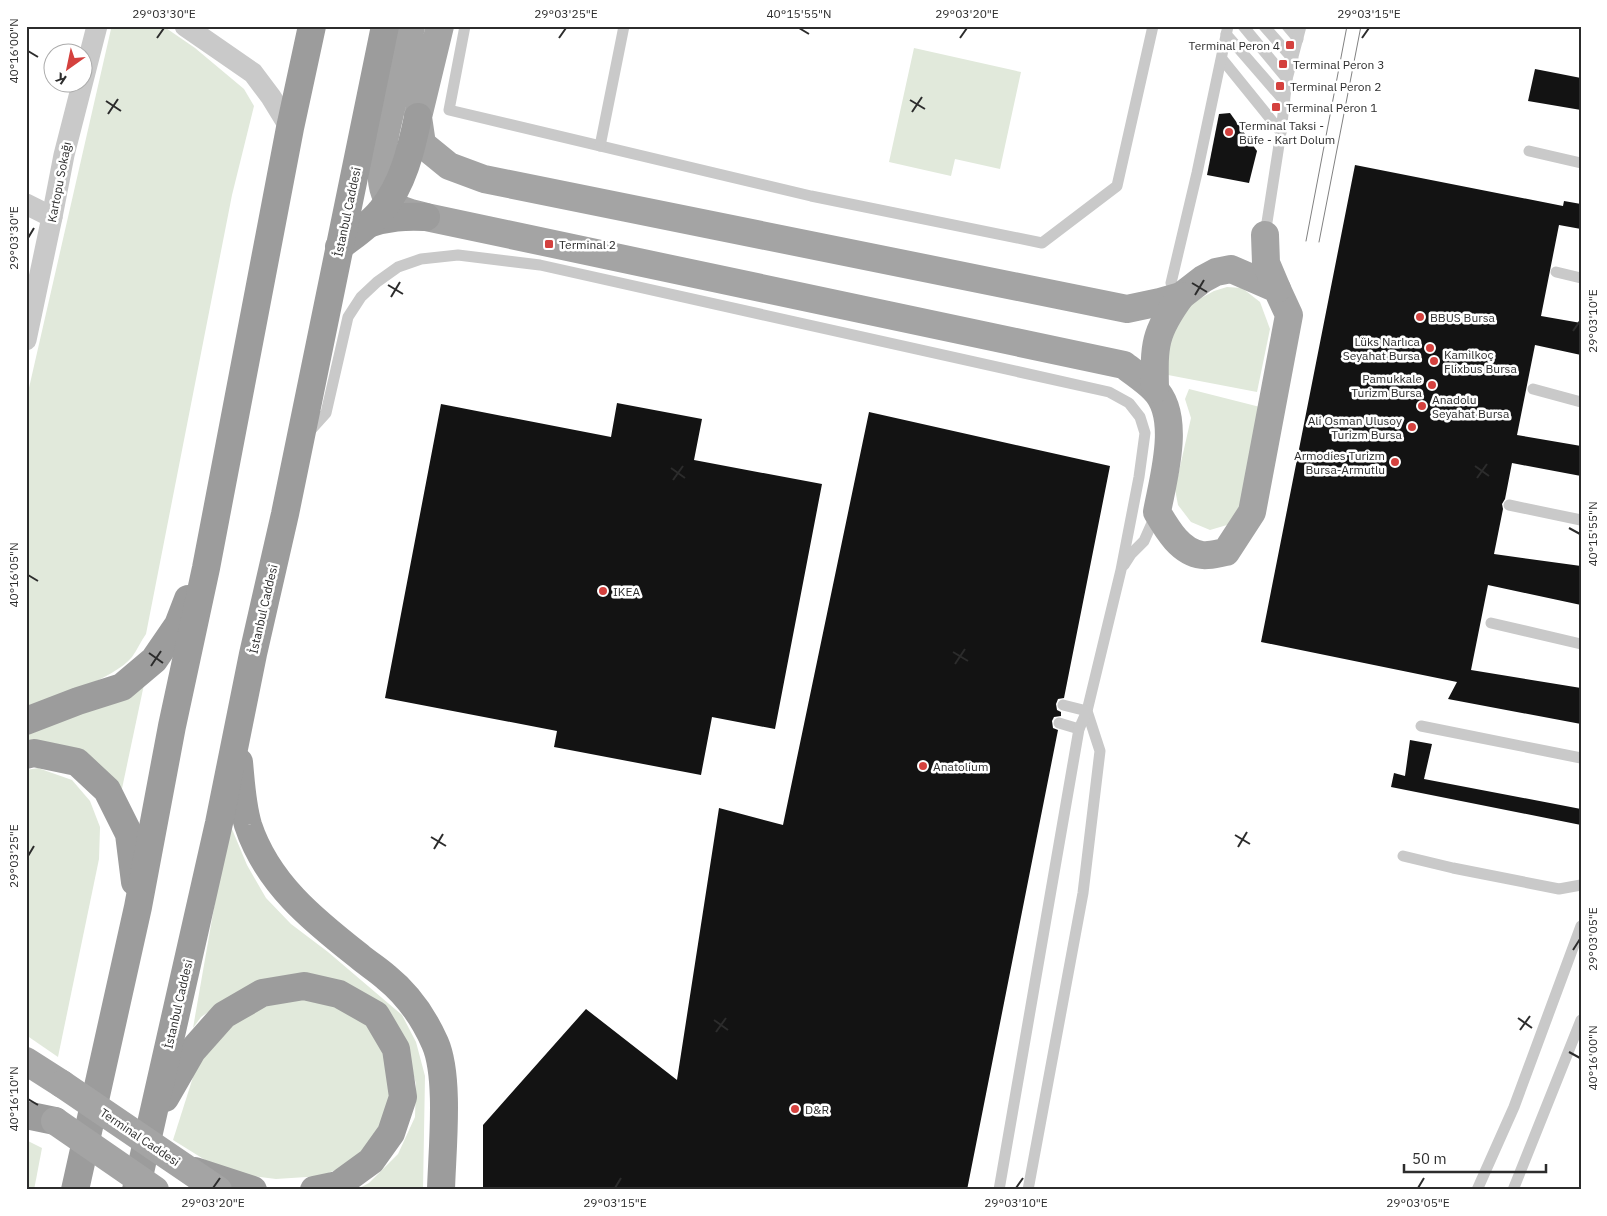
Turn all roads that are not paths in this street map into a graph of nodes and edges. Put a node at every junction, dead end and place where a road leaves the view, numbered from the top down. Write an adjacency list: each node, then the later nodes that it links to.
1 (97, 26): 28 (street, Kartopu Sokağı)
2 (185, 26): 21 (street)
3 (312, 26): 21 (highway)
4 (385, 26): 32 (highway, İstanbul Caddesi)
5 (411, 26): 26 (main road)
6 (440, 26): 20 (main road)
7 (465, 26): 23 (lane)
8 (624, 26): 23 (lane)
9 (1153, 26): 23 (lane)
10 (1243, 26): 18 (lane)
11 (1264, 26): 17 (lane)
12 (1287, 26): 15 (lane)
13 (1301, 26): 15 (lane)
14 (1227, 30): 16 (lane); 19 (lane)
15 (1298, 39): 17 (lane)
16 (1222, 59): 22 (lane); 37 (lane)
17 (1293, 59): 18 (lane)
18 (1287, 79): 19 (lane)
19 (1285, 102): 22 (lane)
20 (418, 117): 26 (highway); 37 (main road)
21 (290, 128): 46 (highway)
22 (1281, 132): 31 (lane)
23 (600, 146)
24 (1529, 151): 25 (lane)
25 (1581, 163)
26 (389, 200): 29 (main road); 30 (highway)
27 (26, 204): 28 (street)
28 (52, 217): 38 (street, Kartopu Sokağı)
29 (426, 217): 30 (highway); 40 (main road)
30 (368, 224): 32 (highway)
31 (1266, 235): 33 (main road); 36 (main road)
32 (339, 247): 42 (highway, İstanbul Caddesi)
33 (1231, 269): 36 (main road); 37 (main road)
34 (1556, 272): 35 (lane)
35 (1581, 278)
36 (1277, 289): 44 (main road)
37 (1181, 296): 40 (main road)
38 (26, 340)
39 (1533, 389): 41 (lane)
40 (1155, 390): 44 (main road)
41 (1581, 402)
42 (299, 442): 47 (lane); 56 (highway, İstanbul Caddesi)
43 (1509, 505): 45 (lane)
44 (1157, 512): 47 (lane)
45 (1581, 520)
46 (211, 542): 52 (highway); 61 (highway)
47 (1121, 570): 51 (lane)
48 (1491, 623): 49 (lane)
49 (1581, 644)
50 (1063, 705): 51 (lane)
51 (1087, 711): 55 (lane); 78 (lane)
52 (26, 722)
53 (1059, 723): 55 (lane)
54 (1422, 726): 58 (lane)
55 (1078, 730): 77 (lane)
56 (237, 731): 67 (highway, İstanbul Caddesi); 76 (highway)
57 (26, 755): 61 (highway)
58 (1581, 758)
59 (1403, 856): 60 (lane)
60 (1581, 885)
61 (138, 907): 70 (highway)
62 (1581, 926): 79 (lane)
63 (1581, 1020): 80 (lane)
64 (26, 1061): 69 (main road, Terminal Caddesi, bridge)
65 (26, 1100): 68 (main road)
66 (26, 1115): 68 (highway)
67 (152, 1119): 72 (highway, İstanbul Caddesi); 75 (highway)
68 (55, 1121): 73 (main road, bridge)
69 (186, 1168): 71 (highway, bridge); 74 (main road, Terminal Caddesi, bridge)
70 (75, 1184)
71 (250, 1189)
72 (136, 1190)
73 (155, 1190)
74 (218, 1190)
75 (314, 1190)
76 (441, 1190)
77 (999, 1190)
78 (1028, 1190)
79 (1478, 1190)
80 (1513, 1190)

